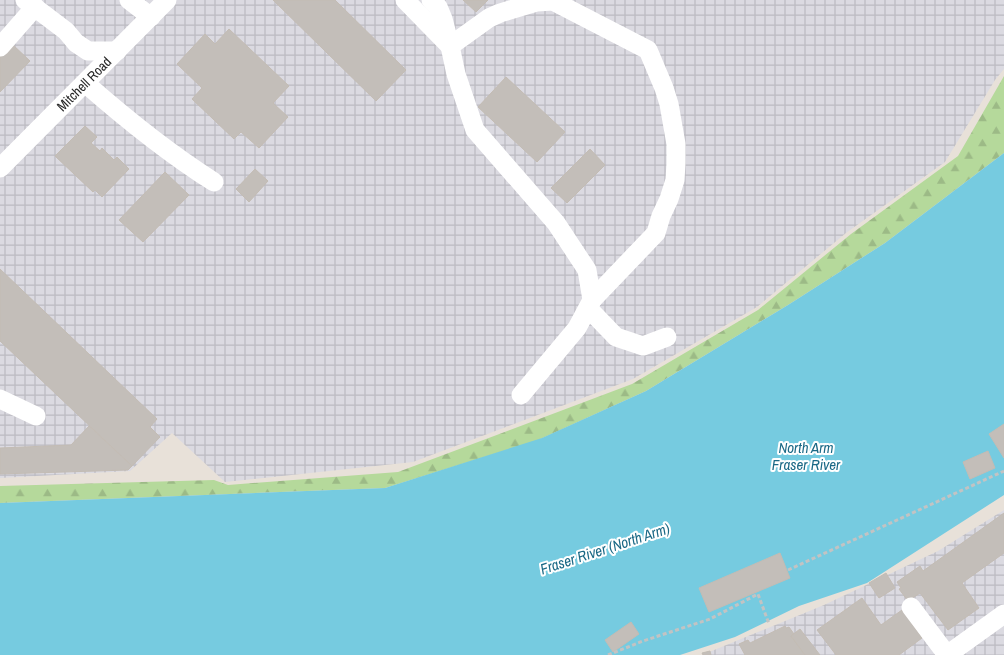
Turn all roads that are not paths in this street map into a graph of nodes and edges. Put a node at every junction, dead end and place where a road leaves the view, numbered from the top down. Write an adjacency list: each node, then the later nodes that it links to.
1 (129, 0): 6 (street)
2 (167, 0): 6 (street, Mitchell Road)
3 (405, 0): 7 (street)
4 (431, 0): 7 (street)
5 (30, 4): 8 (street); 9 (street)
6 (151, 17): 9 (street, Mitchell Road)
7 (450, 46): 13 (street); 13 (street)
8 (0, 47)
9 (117, 51): 10 (street, Mitchell Road)
10 (85, 83): 11 (street, Mitchell Road); 12 (street)
11 (0, 168)
12 (214, 182)
13 (590, 304): 14 (street); 15 (street)
14 (667, 337)
15 (521, 395)
16 (0, 399): 17 (street)
17 (36, 416)
18 (911, 607): 20 (street)
19 (1004, 614): 20 (street)
20 (947, 655)

